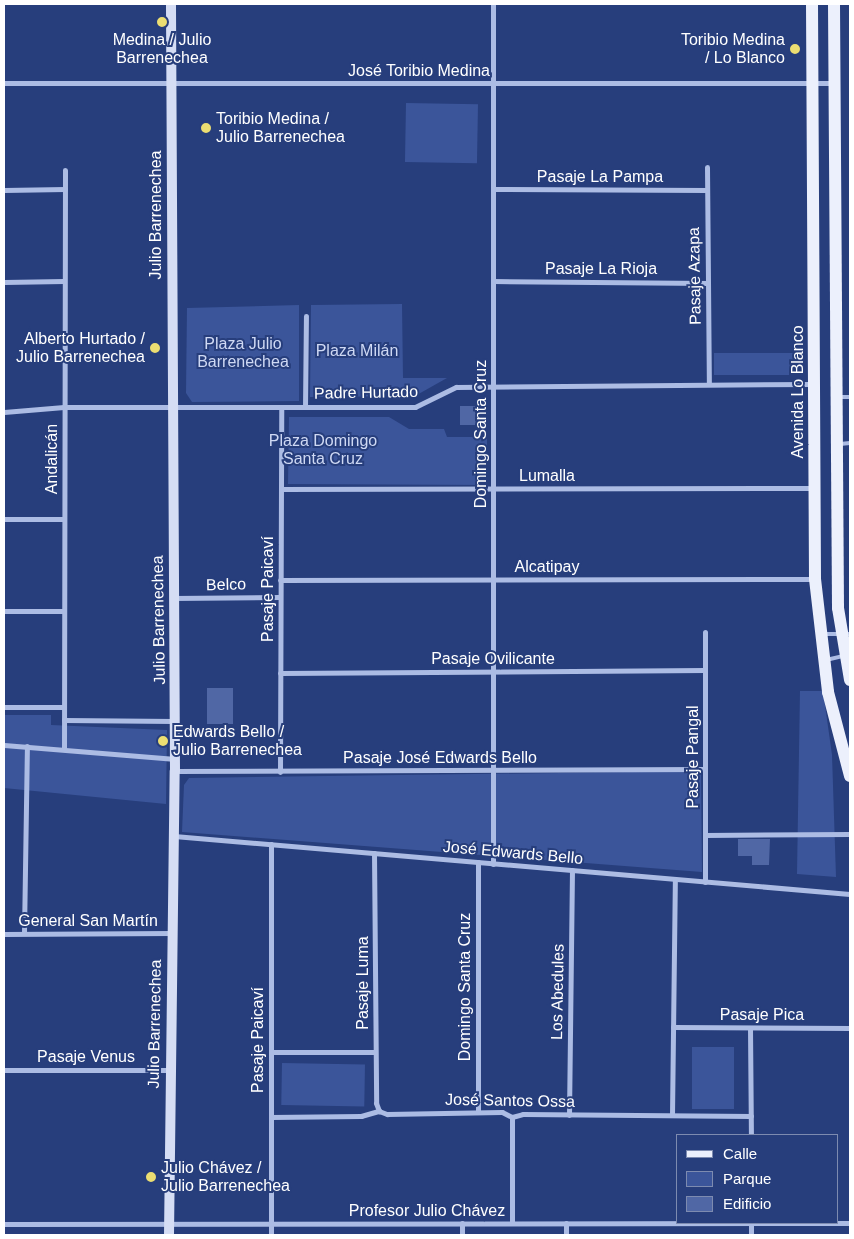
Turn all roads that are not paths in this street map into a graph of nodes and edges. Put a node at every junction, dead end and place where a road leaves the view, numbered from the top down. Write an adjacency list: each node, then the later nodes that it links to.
1 (171, 4): 6 (street, Julio Barrenechea)
2 (493, 4): 7 (street, Domingo Santa Cruz)
3 (812, 4): 8 (main road, Avenida Lo Blanco)
4 (834, 4): 9 (main road)
5 (4, 83): 6 (street, José Toribio Medina)
6 (171, 83): 7 (street, José Toribio Medina); 26 (street, Julio Barrenechea)
7 (493, 83): 8 (street, José Toribio Medina); 13 (street, Domingo Santa Cruz)
8 (813, 83): 9 (street, José Toribio Medina); 22 (main road, Avenida Lo Blanco)
9 (835, 83): 24 (main road)
10 (706, 167): 15 (street, Pasaje Azapa)
11 (65, 170): 12 (street, Andalicán)
12 (65, 189): 14 (street); 16 (street, Andalicán)
13 (493, 189): 15 (street, Pasaje La Pampa); 17 (street, Domingo Santa Cruz)
14 (4, 190)
15 (707, 190): 19 (street, Pasaje Azapa)
16 (64, 281): 18 (street); 25 (street, Andalicán)
17 (493, 281): 19 (street, Pasaje La Rioja); 23 (street, Domingo Santa Cruz)
18 (4, 282)
19 (708, 283): 21 (street, Pasaje Azapa)
20 (306, 316): 28 (street)
21 (709, 384): 22 (street, Padre Hurtado); 23 (street, Padre Hurtado)
22 (814, 384): 31 (main road, Avenida Lo Blanco)
23 (494, 388): 28 (street, Padre Hurtado); 33 (street, Domingo Santa Cruz)
24 (845, 397): 30 (main road)
25 (64, 406): 26 (street, Padre Hurtado); 29 (street, Padre Hurtado); 35 (street, Andalicán)
26 (172, 407): 27 (street, Padre Hurtado); 40 (street, Julio Barrenechea)
27 (281, 407): 28 (street, Padre Hurtado); 32 (street, Pasaje Paicaví)
28 (305, 407)
29 (4, 412)
30 (844, 443): 45 (main road)
31 (814, 488): 33 (street, Lumalla); 36 (main road, Avenida Lo Blanco)
32 (280, 489): 33 (street, Lumalla); 37 (street, Pasaje Paicaví)
33 (493, 489): 38 (street, Domingo Santa Cruz)
34 (4, 519): 35 (street)
35 (64, 519): 42 (street, Andalicán)
36 (815, 579): 38 (street, Alcatipay); 44 (main road, Avenida Lo Blanco)
37 (280, 580): 38 (street, Alcatipay); 39 (street, Pasaje Paicaví)
38 (493, 580): 49 (street, Domingo Santa Cruz)
39 (280, 597): 40 (street, Belco); 50 (street, Pasaje Paicaví)
40 (173, 598): 55 (street, Julio Barrenechea)
41 (4, 611): 42 (street)
42 (64, 611): 53 (street, Andalicán)
43 (705, 632): 48 (street, Pasaje Pangal)
44 (820, 634): 45 (lane); 47 (main road, Avenida Lo Blanco)
45 (846, 634): 46 (main road)
46 (848, 655): 47 (lane); 51 (main road)
47 (824, 660): 64 (main road, Avenida Lo Blanco)
48 (705, 670): 49 (street, Pasaje Ovilicante); 60 (street, Pasaje Pangal)
49 (493, 672): 50 (street, Pasaje Ovilicante); 61 (street, Domingo Santa Cruz)
50 (280, 673): 63 (street, Pasaje Paicaví)
51 (850, 680)
52 (4, 707): 53 (street)
53 (64, 707): 54 (street, Andalicán)
54 (64, 720): 55 (street); 58 (street, Andalicán)
55 (175, 721): 59 (street, Julio Barrenechea)
56 (4, 745): 57 (street)
57 (27, 746): 58 (street); 76 (street)
58 (64, 749): 59 (street)
59 (175, 759): 62 (street, Julio Barrenechea)
60 (705, 769): 61 (street, Pasaje José Edwards Bello); 66 (street, Pasaje Pangal)
61 (493, 770): 63 (street, Pasaje José Edwards Bello); 71 (street, Domingo Santa Cruz)
62 (175, 771): 63 (street, Pasaje José Edwards Bello); 67 (street, Julio Barrenechea)
63 (280, 772)
64 (850, 776)
65 (850, 834): 66 (street)
66 (705, 835): 74 (street, Pasaje Pangal)
67 (174, 836): 68 (street, José Edwards Bello); 77 (street, Julio Barrenechea)
68 (271, 844): 69 (street, José Edwards Bello); 82 (street, Pasaje Paicaví)
69 (374, 853): 70 (street, José Edwards Bello); 83 (street, Pasaje Luma)
70 (478, 862): 71 (street, José Edwards Bello); 87 (street, Domingo Santa Cruz)
71 (493, 864): 72 (street, José Edwards Bello)
72 (572, 870): 73 (street, José Edwards Bello); 88 (street, Los Abedules)
73 (675, 879): 74 (street, José Edwards Bello); 79 (street)
74 (705, 882): 75 (street, José Edwards Bello)
75 (850, 894)
76 (24, 933): 77 (street, General San Martín); 78 (street, General San Martín)
77 (172, 933): 85 (street, Julio Barrenechea)
78 (4, 934)
79 (673, 1028): 80 (street, Pasaje Pica); 89 (street)
80 (750, 1028): 81 (street, Pasaje Pica); 90 (street)
81 (850, 1028)
82 (271, 1052): 83 (street); 91 (street, Pasaje Paicaví)
83 (375, 1052): 86 (street, Pasaje Luma)
84 (4, 1070): 85 (street, Pasaje Venus)
85 (169, 1070): 99 (street, Julio Barrenechea)
86 (378, 1111): 87 (street, José Santos Ossa); 91 (street, José Santos Ossa)
87 (478, 1112): 92 (street, José Santos Ossa)
88 (569, 1115): 89 (street, José Santos Ossa); 92 (street, José Santos Ossa)
89 (672, 1116): 90 (street, José Santos Ossa)
90 (751, 1116): 93 (street)
91 (271, 1117): 100 (street, Pasaje Paicaví)
92 (512, 1117): 95 (street)
93 (751, 1134)
94 (462, 1223): 95 (street, Profesor Julio Chávez); 100 (street, Profesor Julio Chávez); 103 (street)
95 (512, 1223): 96 (street, Profesor Julio Chávez)
96 (566, 1223): 97 (street, Profesor Julio Chávez); 104 (street)
97 (676, 1223)
98 (4, 1224): 99 (street, Profesor Julio Chávez)
99 (169, 1224): 100 (street, Profesor Julio Chávez); 101 (street, Julio Barrenechea)
100 (271, 1224): 102 (street, Pasaje Paicaví)
101 (169, 1235)
102 (271, 1235)
103 (462, 1235)
104 (566, 1235)

